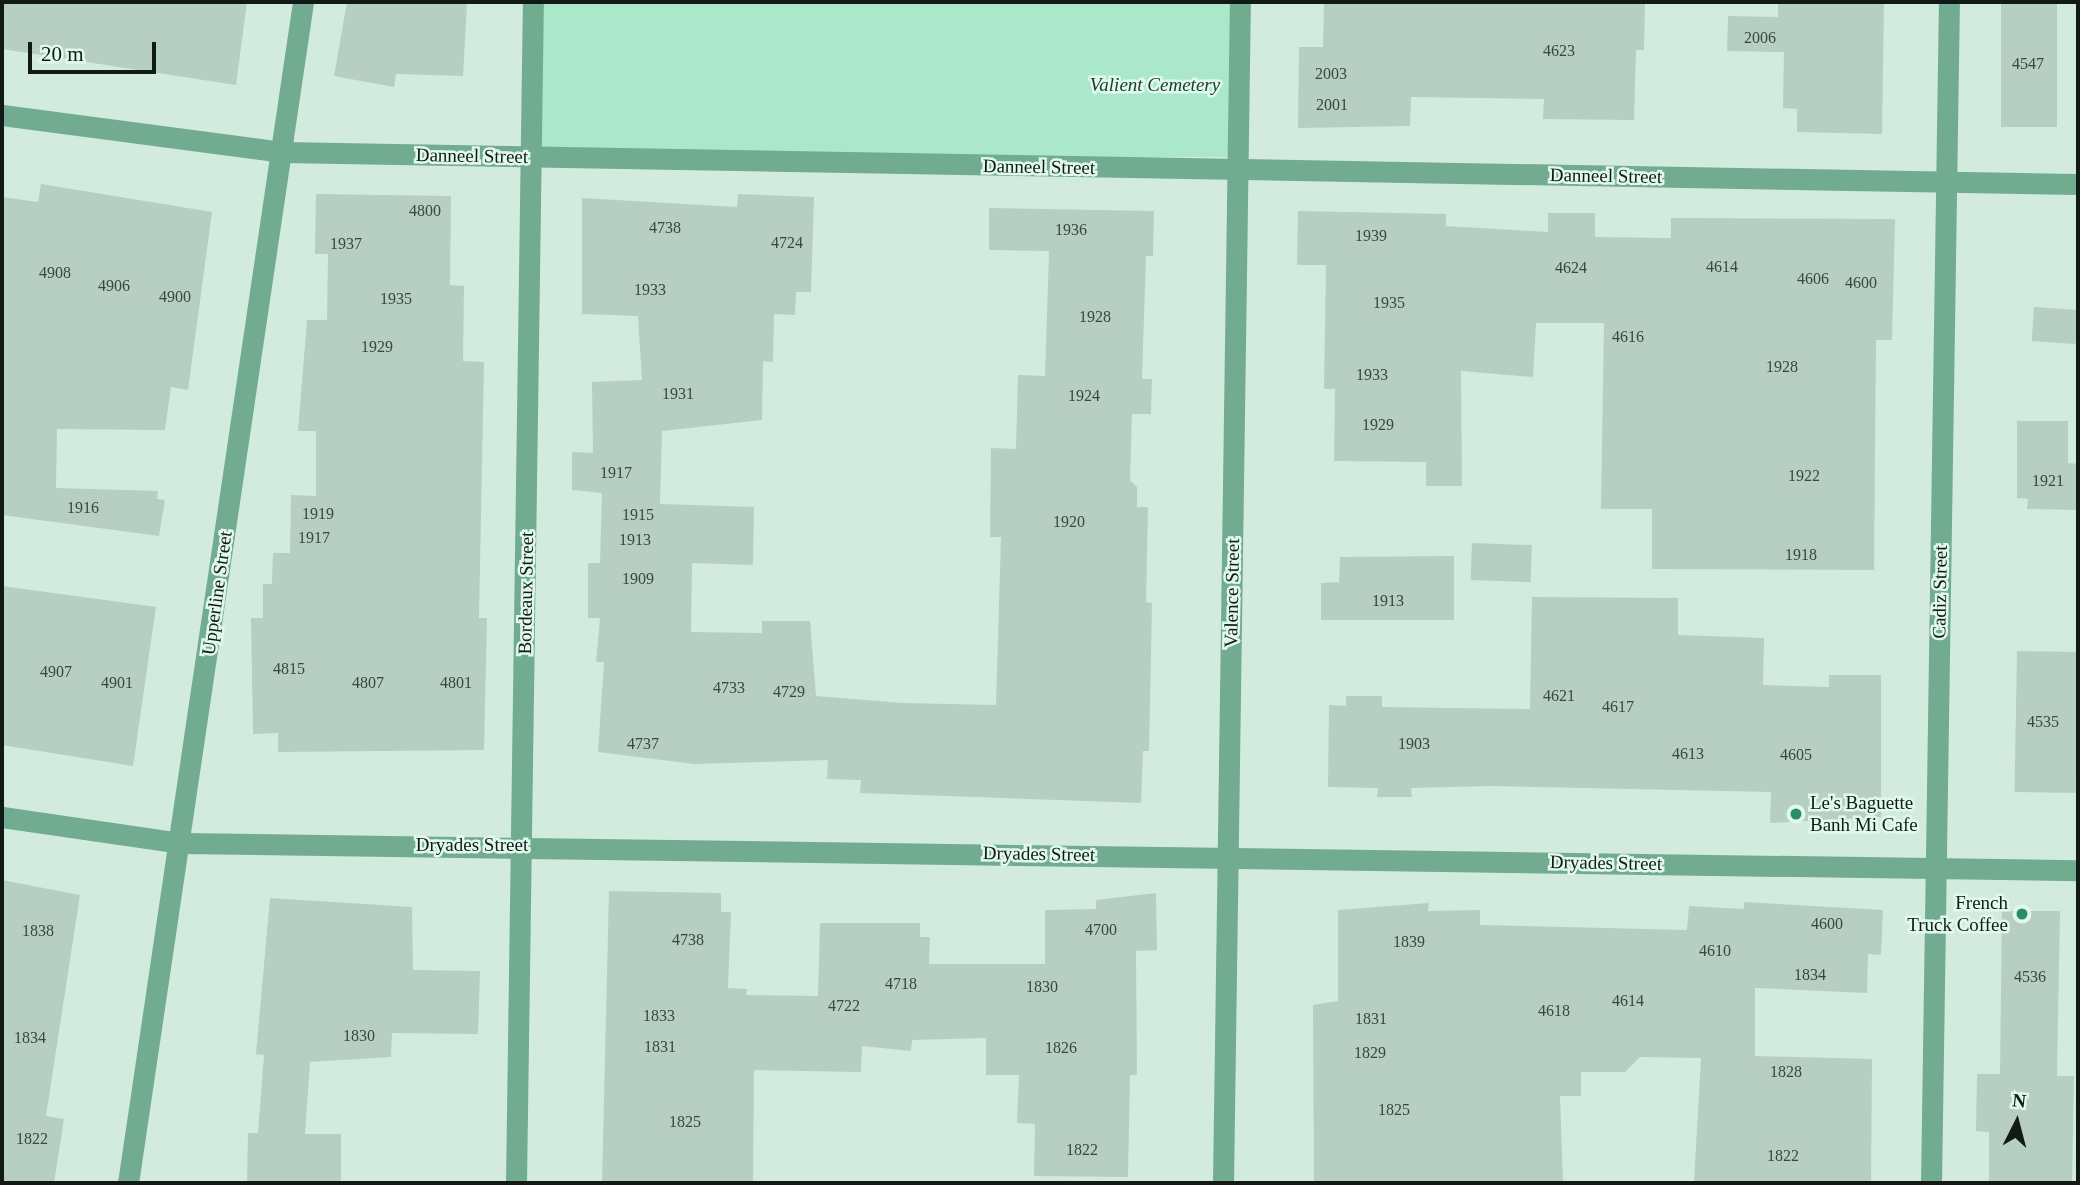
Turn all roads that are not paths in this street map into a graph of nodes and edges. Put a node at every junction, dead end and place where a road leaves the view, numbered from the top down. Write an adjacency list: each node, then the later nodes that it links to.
1 (303, 2): 6 (street, Upperline Street)
2 (533, 2): 7 (street, Bordeaux Street)
3 (1240, 2): 8 (street, Valence Street)
4 (1949, 2): 9 (street, Cadiz Street)
5 (2, 115): 6 (street, Danneel Street)
6 (282, 152): 7 (street, Danneel Street); 12 (street, Upperline Street)
7 (533, 157): 8 (street, Danneel Street); 13 (street, Bordeaux Street)
8 (1239, 171): 9 (street, Danneel Street); 14 (street, Valence Street)
9 (1946, 182): 10 (street, Danneel Street); 15 (street, Cadiz Street)
10 (2078, 184)
11 (2, 817): 12 (street, Dryades Street)
12 (180, 843): 13 (street, Dryades Street); 17 (street, Upperline Street)
13 (522, 845): 14 (street, Dryades Street); 18 (street, Bordeaux Street)
14 (1228, 857): 15 (street, Dryades Street); 19 (street, Valence Street)
15 (1936, 868): 16 (street, Dryades Street); 20 (street, Cadiz Street)
16 (2078, 870)
17 (128, 1183)
18 (516, 1183)
19 (1223, 1183)
20 (1931, 1183)

